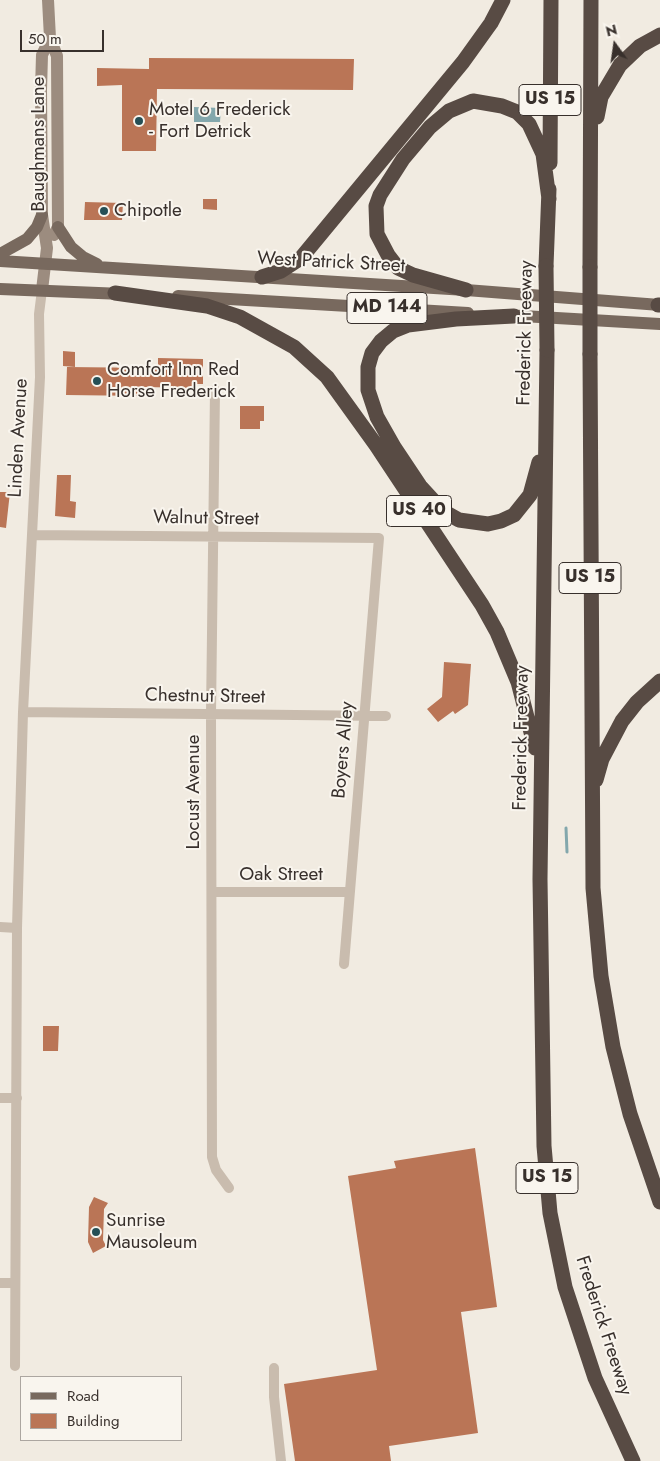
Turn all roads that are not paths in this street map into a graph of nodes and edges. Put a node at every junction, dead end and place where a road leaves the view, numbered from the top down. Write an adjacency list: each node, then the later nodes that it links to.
1 (48, 0): 6 (main road, Baughmans Lane)
2 (503, 0): 16 (highway)
3 (551, 0): 8 (highway, Frederick Freeway / US 15)
4 (591, 0): 7 (highway, US 15)
5 (660, 35): 7 (highway)
6 (50, 38): 9 (main road, Baughmans Lane); 10 (main road, Baughmans Lane)
7 (590, 190): 34 (highway, US 15, bridge)
8 (549, 199): 19 (highway); 25 (highway, Frederick Freeway / US 15, bridge)
9 (42, 215): 11 (main road, Baughmans Lane); 12 (main road)
10 (58, 227): 11 (main road, Baughmans Lane); 15 (main road)
11 (47, 248): 14 (main road, Baughmans Lane)
12 (0, 254)
13 (0, 261): 14 (main road, West Patrick Street)
14 (46, 264): 15 (main road, West Patrick Street); 18 (main road, Baughmans Lane)
15 (103, 268): 16 (main road, West Patrick Street)
16 (262, 277): 19 (main road, West Patrick Street)
17 (0, 289): 18 (main road, US 40)
18 (42, 290): 20 (main road, US 40); 26 (street, Linden Avenue)
19 (466, 290): 21 (main road, West Patrick Street)
20 (115, 293): 22 (main road, MD 144); 35 (highway, US 40)
21 (659, 305)
22 (514, 316): 23 (main road, MD 144); 25 (highway)
23 (660, 324)
24 (215, 390): 27 (street, Locust Avenue)
25 (544, 439): 35 (highway, Frederick Freeway / US 15)
26 (32, 535): 27 (street, Walnut Street); 30 (street, Linden Avenue)
27 (214, 537): 28 (street, Walnut Street); 31 (street, Locust Avenue)
28 (379, 538): 32 (street, Boyers Alley)
29 (660, 681): 34 (highway)
30 (23, 712): 31 (street, Chestnut Street); 39 (street, Linden Avenue)
31 (211, 714): 32 (street, Chestnut Street); 36 (street, Locust Avenue)
32 (364, 716): 33 (street, Chestnut Street); 37 (street, Boyers Alley)
33 (386, 716)
34 (591, 801): 44 (highway, US 15)
35 (540, 879): 50 (highway, Frederick Freeway / US 15)
36 (212, 892): 37 (street, Oak Street); 43 (street, Locust Avenue)
37 (350, 892): 40 (street, Boyers Alley)
38 (0, 927): 39 (street)
39 (17, 928): 42 (street, Linden Avenue)
40 (344, 964)
41 (0, 1098): 42 (street)
42 (17, 1098): 46 (street, Linden Avenue)
43 (230, 1188)
44 (660, 1202)
45 (0, 1283): 46 (street)
46 (16, 1283): 47 (street, Linden Avenue)
47 (15, 1366)
48 (274, 1368): 49 (street)
49 (281, 1461)
50 (633, 1461)

